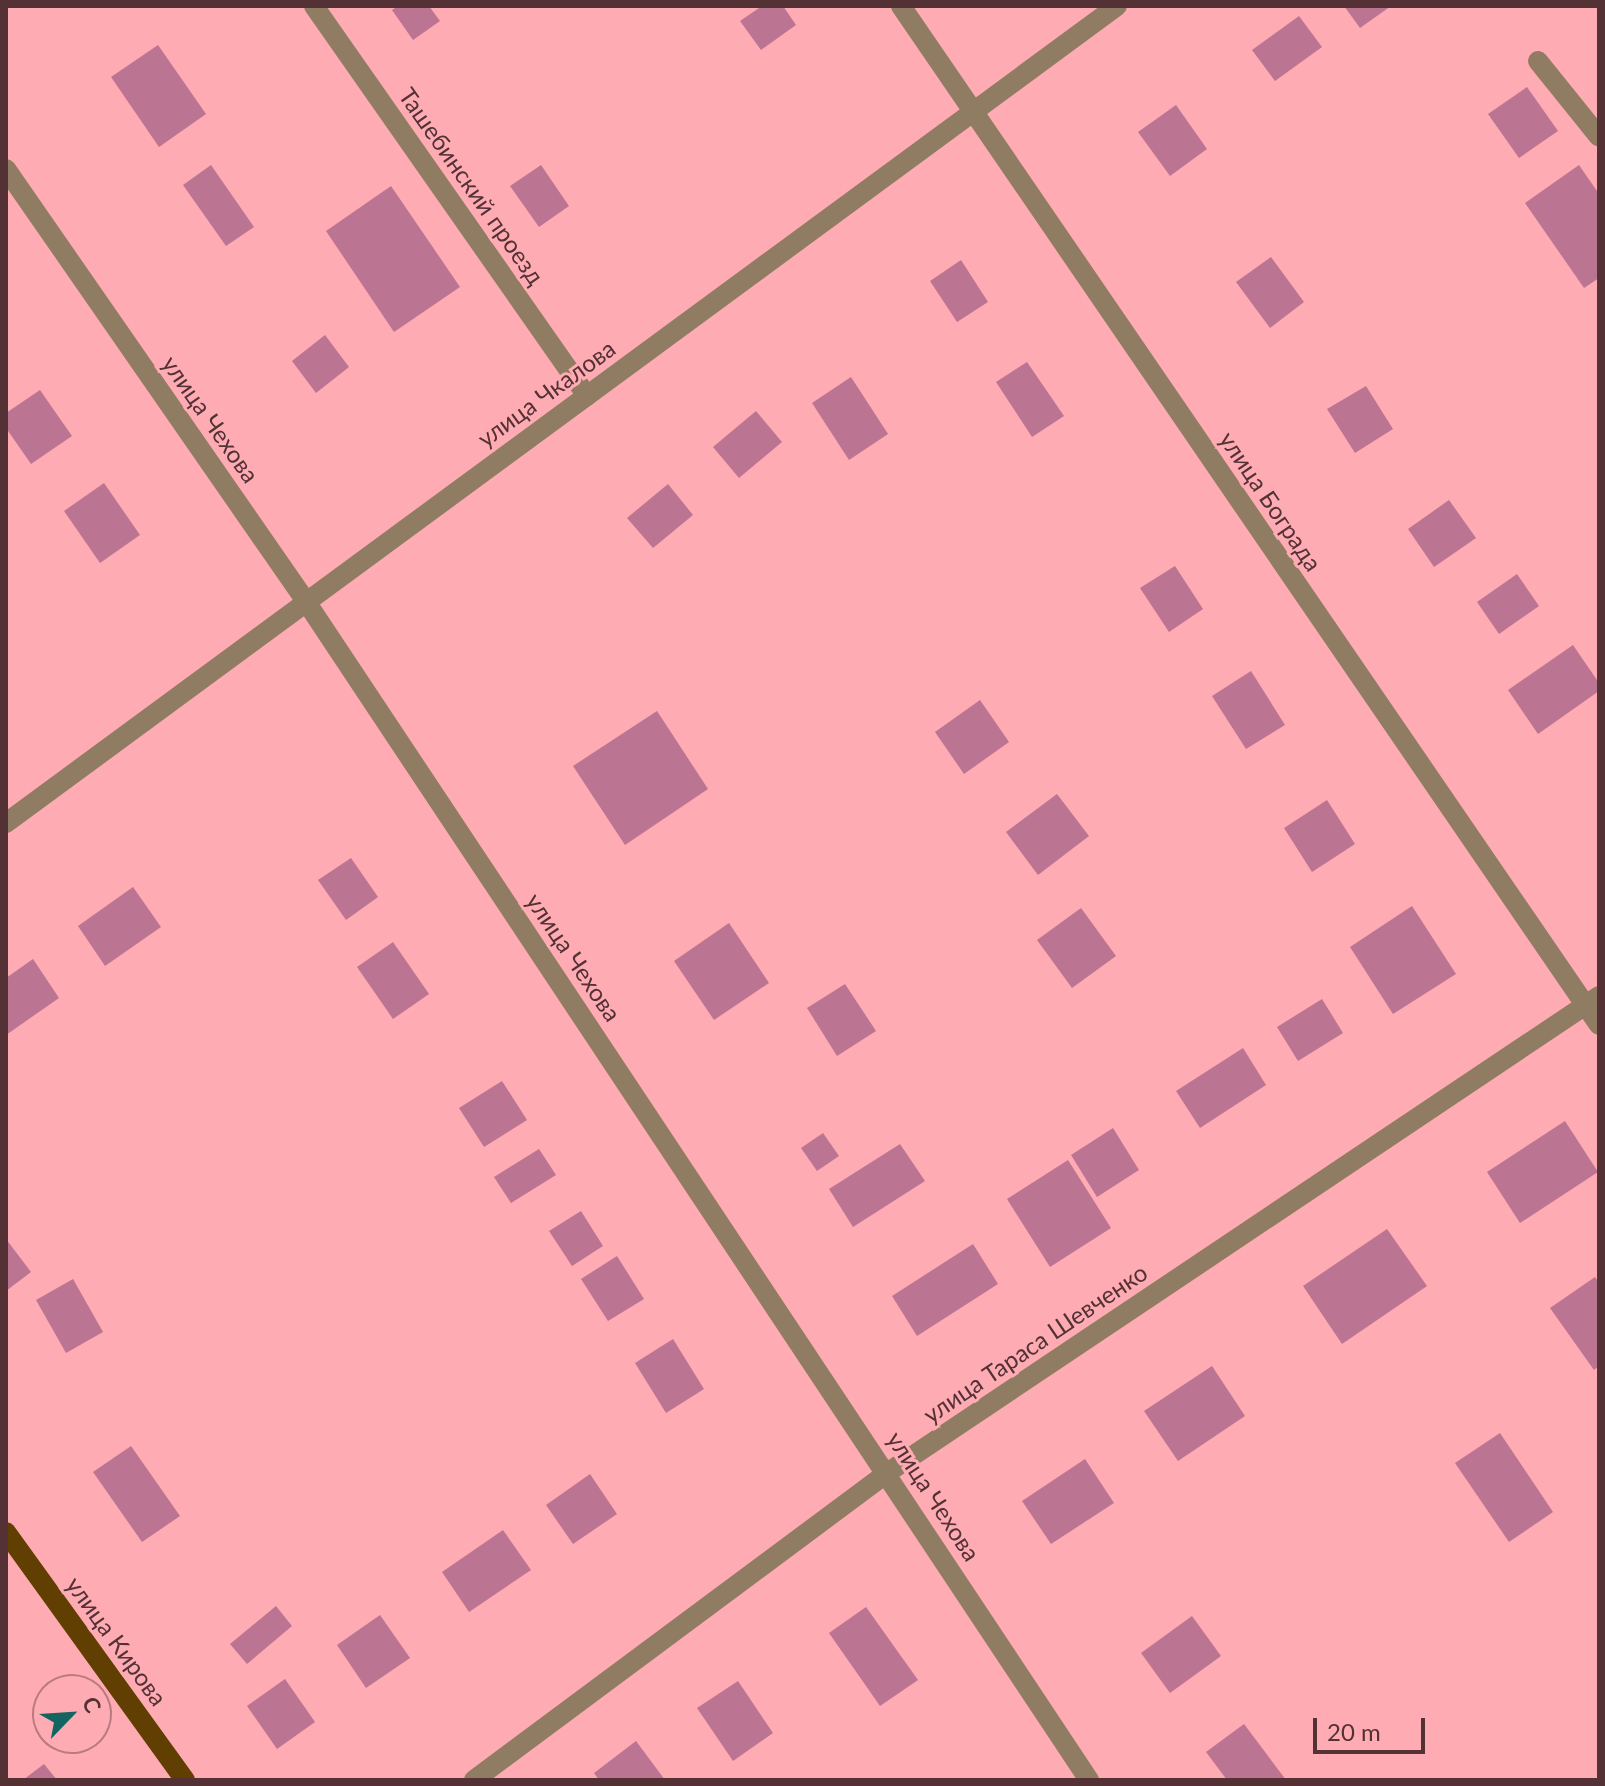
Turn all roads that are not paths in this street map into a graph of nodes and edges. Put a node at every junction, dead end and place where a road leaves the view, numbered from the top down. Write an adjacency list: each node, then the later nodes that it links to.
1 (314, 6): 8 (street, Ташебинский проезд)
2 (901, 6): 5 (street, улица Бограда)
3 (1117, 6): 5 (street, улица Чкалова)
4 (1538, 61): 6 (street)
5 (974, 112): 8 (street, улица Чкалова); 11 (street, улица Бограда)
6 (1599, 137)
7 (6, 169): 9 (street, улица Чехова)
8 (587, 396): 9 (street, улица Чкалова)
9 (305, 600): 10 (street, улица Чкалова); 13 (street, улица Чехова)
10 (6, 823)
11 (1592, 1000): 12 (street, улица Бограда); 13 (street, улица Тараса Шевченко)
12 (1599, 1025)
13 (887, 1473): 16 (street, улица Тараса Шевченко); 17 (street, улица Чехова)
14 (6, 1532): 15 (main road, улица Кирова)
15 (185, 1780)
16 (474, 1780)
17 (1089, 1780)

